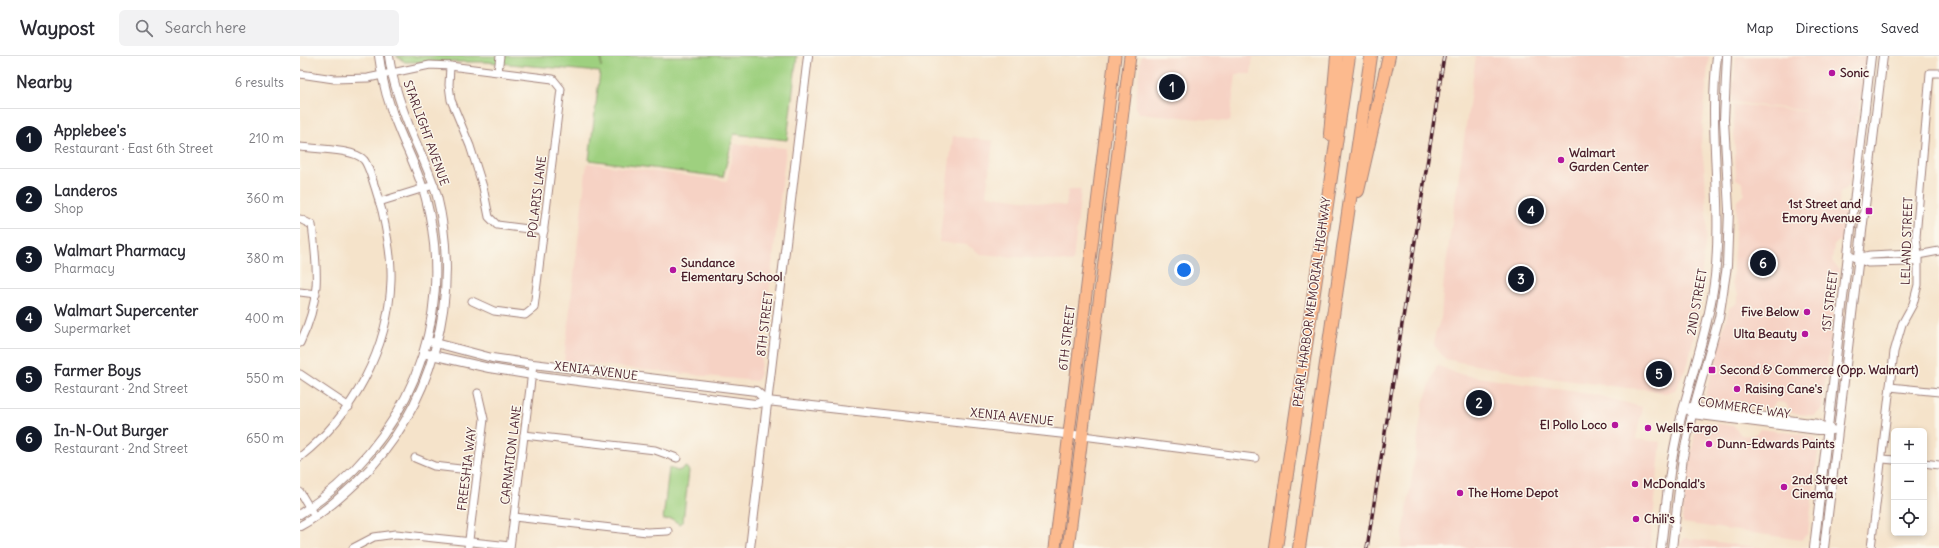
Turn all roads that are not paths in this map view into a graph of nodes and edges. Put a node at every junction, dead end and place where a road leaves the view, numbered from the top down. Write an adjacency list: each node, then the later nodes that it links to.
1 (378, 56): 21 (street, STARLIGHT AVENUE)
2 (389, 56): 20 (street, STARLIGHT AVENUE)
3 (500, 56): 17 (street)
4 (808, 56): 53 (street, 8TH STREET)
5 (1115, 56): 60 (main road, 6TH STREET)
6 (1130, 56): 61 (main road)
7 (1337, 56): 36 (highway)
8 (1349, 56): 36 (highway, PEARL HARBOR MEMORIAL HIGHWAY)
9 (1372, 56): 35 (highway, PEARL HARBOR MEMORIAL HIGHWAY)
10 (1389, 56): 35 (highway)
11 (1717, 56): 23 (street, 2ND STREET)
12 (1720, 56): 22 (street)
13 (1727, 56): 22 (street, 2ND STREET)
14 (1871, 56): 33 (street, 1ST STREET)
15 (1883, 56): 37 (street)
16 (450, 66): 17 (street); 20 (street); 30 (street)
17 (498, 71): 30 (street, POLARIS LANE)
18 (1939, 73): 34 (street, LELAND STREET)
19 (300, 74): 21 (street)
20 (392, 74): 21 (street); 25 (street, STARLIGHT AVENUE)
21 (381, 76): 26 (street, STARLIGHT AVENUE)
22 (1724, 93): 27 (street, 2ND STREET)
23 (1714, 134): 27 (street); 31 (street, 2ND STREET)
24 (300, 147): 28 (street)
25 (434, 185): 26 (street); 44 (street, STARLIGHT AVENUE)
26 (423, 189): 28 (street); 42 (street, STARLIGHT AVENUE)
27 (1729, 191): 40 (street, 2ND STREET)
28 (379, 202): 54 (street)
29 (300, 219): 39 (street)
30 (544, 230): 41 (street, POLARIS LANE)
31 (1718, 239): 40 (street); 55 (street, 2ND STREET)
32 (1939, 251): 34 (street)
33 (1848, 255): 37 (street); 57 (street, 1ST STREET)
34 (1918, 255): 37 (street); 50 (street, LELAND STREET)
35 (1342, 256): 85 (highway, PEARL HARBOR MEMORIAL HIGHWAY)
36 (1318, 257): 84 (highway, PEARL HARBOR MEMORIAL HIGHWAY)
37 (1858, 258): 58 (street, 1ST STREET)
38 (300, 292): 39 (street)
39 (316, 294): 43 (street)
40 (1723, 298): 56 (street, 2ND STREET)
41 (472, 301)
42 (428, 341): 44 (street, XENIA AVENUE); 45 (street, STARLIGHT AVENUE)
43 (300, 343)
44 (438, 343): 46 (street, STARLIGHT AVENUE); 47 (street, XENIA AVENUE)
45 (423, 353): 46 (street, XENIA AVENUE); 72 (street, STARLIGHT AVENUE)
46 (434, 354): 49 (street, XENIA AVENUE); 74 (street, STARLIGHT AVENUE)
47 (533, 364): 49 (street, CARNATION LANE); 53 (street, XENIA AVENUE)
48 (300, 374): 54 (street)
49 (532, 375): 53 (street, XENIA AVENUE); 59 (street, CARNATION LANE)
50 (1890, 387): 51 (street); 66 (street, LELAND STREET)
51 (1939, 392)
52 (478, 393): 70 (street, FREESHIA WAY)
53 (767, 401): 60 (street, XENIA AVENUE); 81 (street, 8TH STREET)
54 (349, 407): 62 (street)
55 (1684, 408): 56 (street, COMMERCE WAY); 86 (street, 2ND STREET)
56 (1694, 410): 57 (street, COMMERCE WAY); 87 (street, 2ND STREET)
57 (1827, 429): 58 (street, COMMERCE WAY); 88 (street, 1ST STREET)
58 (1838, 430): 89 (street, 1ST STREET)
59 (524, 435): 64 (street); 75 (street, CARNATION LANE)
60 (1068, 435): 61 (street, XENIA AVENUE); 82 (main road, 6TH STREET)
61 (1083, 436): 65 (street, XENIA AVENUE); 83 (main road)
62 (300, 457)
63 (415, 458): 70 (street)
64 (677, 458)
65 (1255, 458)
66 (1883, 459): 67 (street); 90 (street, LELAND STREET)
67 (1891, 460)
68 (1927, 463): 69 (street)
69 (1939, 465)
70 (478, 472): 78 (street, FREESHIA WAY)
71 (300, 492): 72 (street)
72 (310, 508): 73 (street, STARLIGHT AVENUE); 74 (street)
73 (300, 514)
74 (315, 516): 76 (street, STARLIGHT AVENUE)
75 (514, 517): 77 (street); 79 (street, CARNATION LANE)
76 (300, 526)
77 (668, 531)
78 (468, 545): 79 (street); 80 (street)
79 (510, 547)
80 (353, 548)
81 (750, 548)
82 (1055, 548)
83 (1068, 548)
84 (1276, 548)
85 (1299, 548)
86 (1661, 548)
87 (1672, 548)
88 (1814, 548)
89 (1824, 548)
90 (1871, 548)

